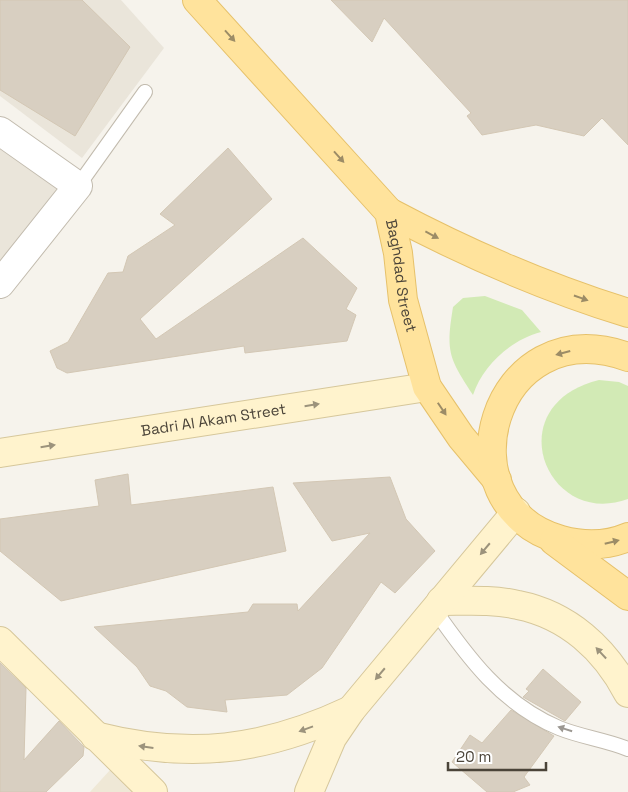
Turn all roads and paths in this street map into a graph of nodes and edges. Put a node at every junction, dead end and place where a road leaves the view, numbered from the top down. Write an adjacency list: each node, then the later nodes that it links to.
1 (204, 2): 5 (main road, Baghdad Street, one-way to 5)
2 (145, 92): 4 (lane)
3 (0, 131): 4 (street)
4 (78, 186): 6 (street)
5 (389, 212): 7 (main road, one-way to 7); 9 (main road, Baghdad Street)
6 (0, 284)
7 (628, 313)
8 (628, 357): 11 (main road, one-way to 11)
9 (427, 387): 10 (main road, Badri Al Akam Street, one-way to 9); 11 (main road, Baghdad Street, one-way to 11)
10 (0, 454)
11 (497, 480): 12 (main road)
12 (516, 512): 13 (main road); 16 (main road, one-way to 16)
13 (549, 537): 14 (main road, one-way to 14); 15 (main road)
14 (628, 537)
15 (628, 596)
16 (438, 605): 18 (main road, one-way to 16); 19 (main road, one-way to 19); 21 (lane, one-way to 16)
17 (0, 641): 20 (main road)
18 (628, 693)
19 (350, 710): 20 (main road, one-way to 20); 23 (main road)
20 (95, 736): 22 (main road)
21 (628, 750)
22 (153, 792)
23 (309, 792)

